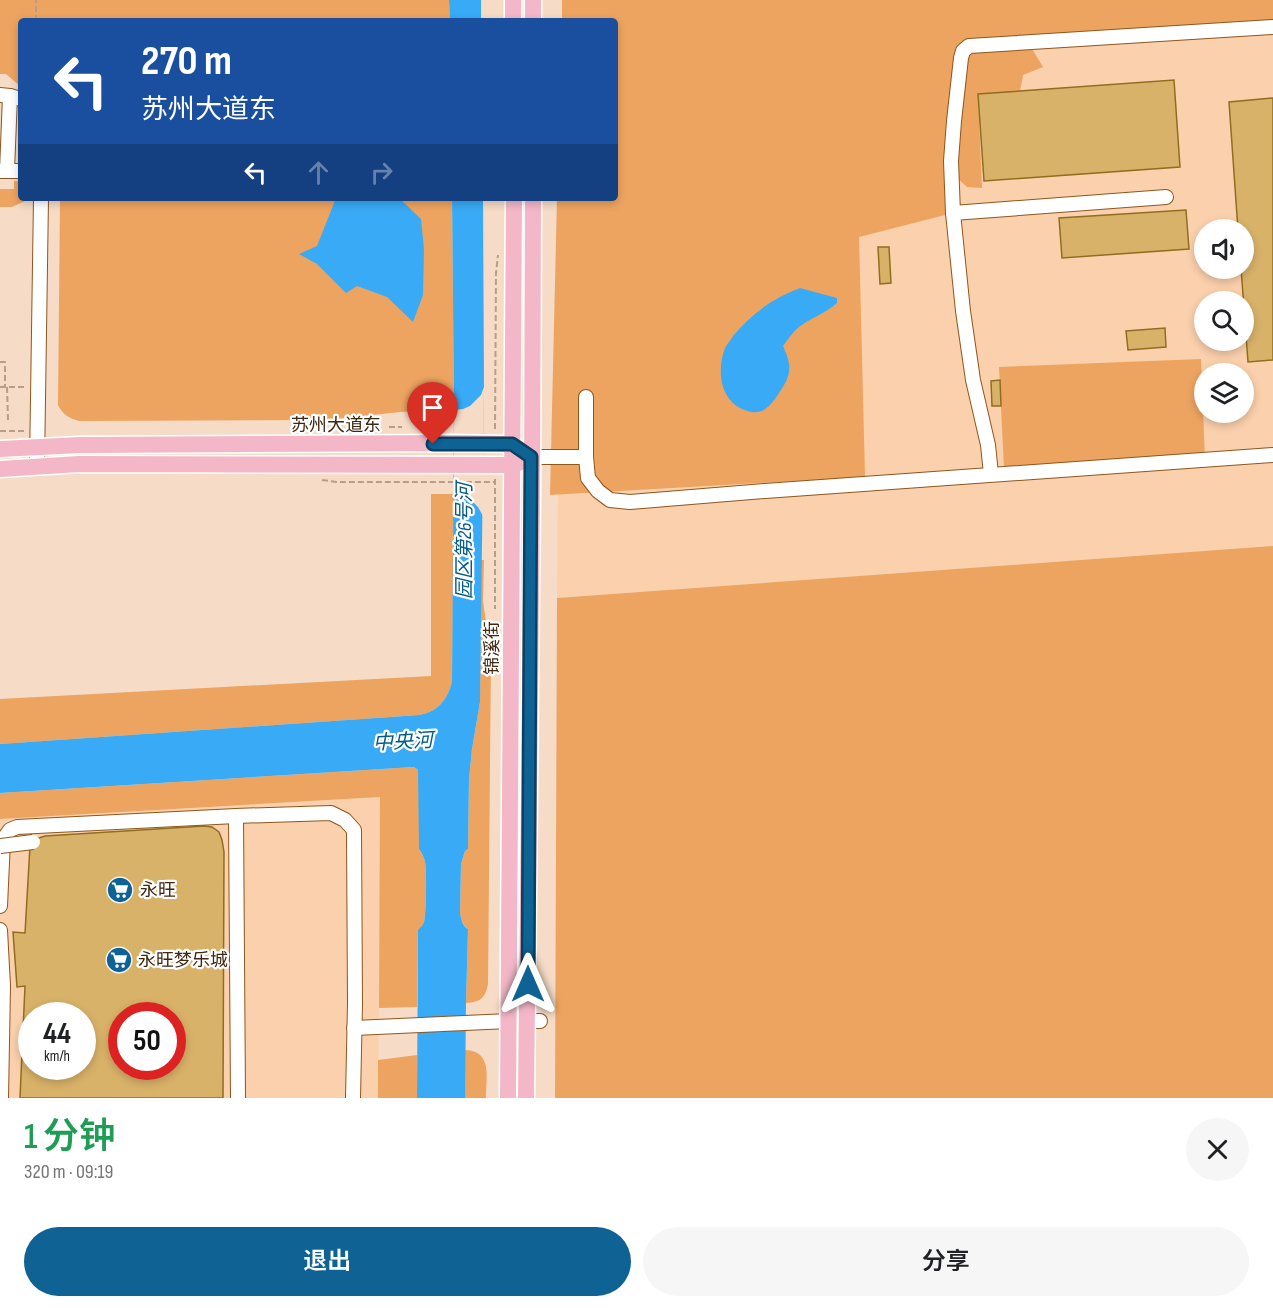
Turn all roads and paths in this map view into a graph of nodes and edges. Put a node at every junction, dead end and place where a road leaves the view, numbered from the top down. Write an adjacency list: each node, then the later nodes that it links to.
1 (36, 0): 4 (path)
2 (513, 0): 5 (main road)
3 (533, 0): 6 (main road)
4 (36, 18)
5 (513, 18)
6 (533, 18)
7 (1273, 27): 14 (lane)
8 (10, 97): 9 (lane)
9 (9, 171)
10 (1166, 197): 14 (lane)
11 (41, 201): 28 (lane)
12 (514, 201): 27 (main road, 锦溪街)
13 (533, 201): 31 (main road)
14 (953, 213): 36 (lane)
15 (0, 362): 17 (path)
16 (0, 374): 17 (path)
17 (5, 374): 19 (path)
18 (0, 387): 19 (path)
19 (6, 387): 20 (path); 22 (path)
20 (25, 387)
21 (0, 397): 22 (path)
22 (7, 397): 25 (path)
23 (586, 397): 32 (lane)
24 (0, 407): 25 (path)
25 (8, 407): 26 (path)
26 (8, 420)
27 (512, 444): 28 (main road, 苏州大道东); 31 (main road); 33 (main road, 锦溪街)
28 (38, 446): 29 (main road, 苏州大道东); 34 (lane)
29 (0, 449)
30 (1273, 455): 36 (lane)
31 (531, 457): 32 (lane); 33 (main road); 46 (main road)
32 (586, 457): 36 (lane)
33 (513, 465): 34 (main road); 45 (main road, 锦溪街)
34 (37, 466): 35 (main road)
35 (0, 469)
36 (991, 474)
37 (454, 481): 38 (path)
38 (483, 482)
39 (236, 816): 42 (lane); 47 (lane); 49 (lane)
40 (33, 842): 41 (lane, bridge)
41 (0, 846)
42 (0, 884): 43 (lane)
43 (0, 906)
44 (0, 930): 48 (lane)
45 (508, 1021): 46 (lane); 47 (lane); 51 (main road, 锦溪街)
46 (534, 1021): 52 (main road)
47 (354, 1028): 50 (lane)
48 (1, 1090)
49 (237, 1098)
50 (353, 1098)
51 (508, 1098)
52 (526, 1098)

